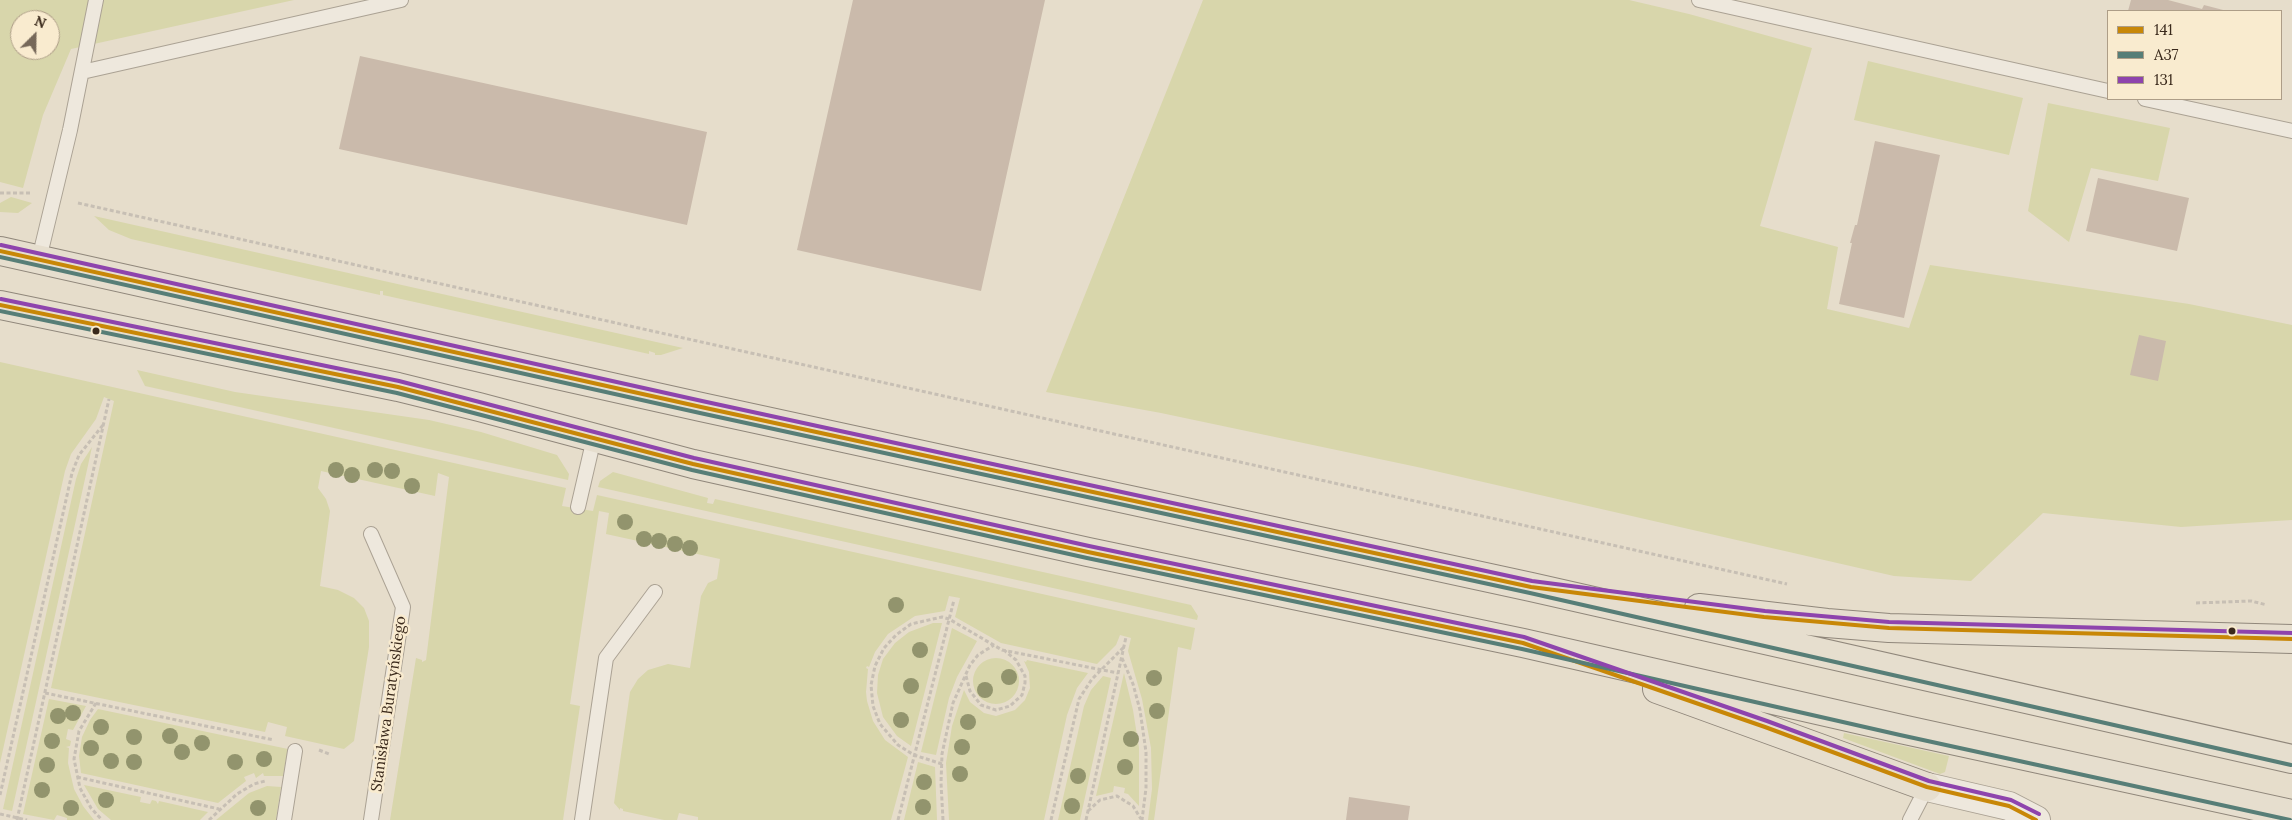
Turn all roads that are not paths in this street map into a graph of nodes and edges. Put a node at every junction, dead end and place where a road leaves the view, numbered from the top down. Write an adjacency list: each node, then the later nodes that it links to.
1 (96, 0): 4 (lane)
2 (401, 0): 4 (lane)
3 (1699, 0): 5 (lane)
4 (82, 72): 9 (lane)
5 (2107, 91)
6 (2150, 100): 7 (lane)
7 (2292, 131)
8 (0, 251): 9 (main road)
9 (39, 259): 14 (main road)
10 (0, 305): 11 (main road)
11 (594, 438): 12 (lane); 17 (main road)
12 (578, 507)
13 (371, 534): 23 (lane, Stanisława Buratyńskiego)
14 (1531, 586): 16 (main road); 19 (main road)
15 (655, 592): 24 (lane)
16 (2292, 639)
17 (1523, 643): 20 (main road); 21 (main road)
18 (295, 751): 22 (lane)
19 (2292, 759)
20 (1927, 787): 25 (lane); 26 (street)
21 (2292, 814)
22 (284, 820)
23 (371, 820)
24 (582, 820)
25 (1910, 820)
26 (2036, 820)

